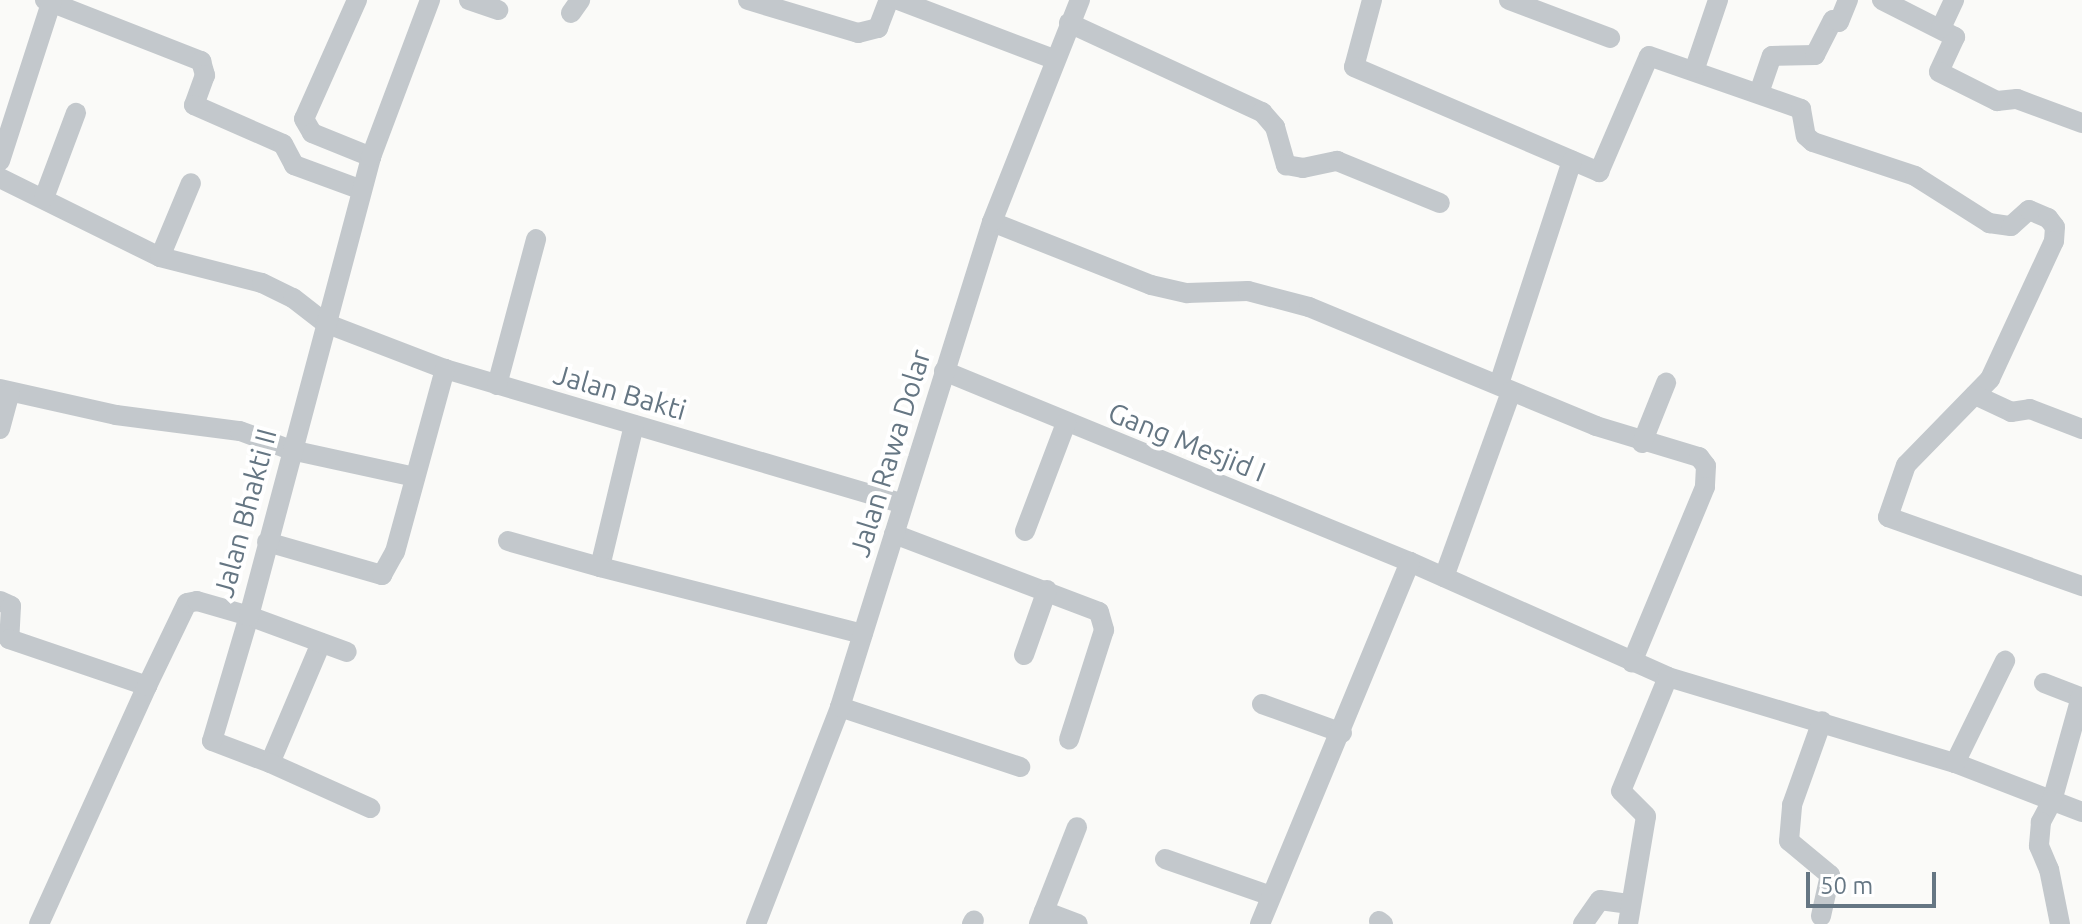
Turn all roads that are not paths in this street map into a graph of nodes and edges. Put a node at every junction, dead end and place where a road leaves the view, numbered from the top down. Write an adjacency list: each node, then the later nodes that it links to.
1 (357, 0): 24 (street)
2 (430, 0): 24 (street, Jalan Bhakti II)
3 (469, 0): 15 (street)
4 (748, 0): 5 (street)
5 (889, 0)
6 (898, 0): 19 (street)
7 (1080, 0): 16 (street, Jalan Rawa Dolar)
8 (1372, 0): 26 (street)
9 (1509, 0): 18 (street)
10 (1718, 0): 20 (street)
11 (1848, 0): 21 (street)
12 (1882, 0): 17 (street)
13 (1954, 0): 17 (street)
14 (49, 1): 25 (street); 29 (street)
15 (498, 10)
16 (1069, 23): 19 (street, Jalan Rawa Dolar); 31 (street)
17 (1941, 28): 23 (street)
18 (1610, 38)
19 (1053, 59): 32 (street, Jalan Rawa Dolar)
20 (1695, 68): 21 (street); 26 (street)
21 (1759, 93): 42 (street)
22 (76, 113): 30 (street)
23 (2082, 123)
24 (371, 157): 29 (street, Jalan Bhakti II)
25 (0, 161)
26 (1572, 161): 40 (street)
27 (0, 178): 30 (street, Jalan Bakti)
28 (191, 183): 34 (street)
29 (362, 190): 35 (street, Jalan Bhakti II)
30 (44, 198): 34 (street, Jalan Bakti)
31 (1440, 203)
32 (992, 222): 37 (street, Jalan Rawa Dolar); 40 (street)
33 (536, 239): 39 (street)
34 (160, 257): 35 (street, Jalan Bakti)
35 (325, 323): 36 (street, Jalan Bakti); 48 (street, Jalan Bhakti II)
36 (445, 369): 39 (street, Jalan Bakti); 49 (street)
37 (944, 371): 43 (street, Gang Mesjid I); 50 (street, Jalan Rawa Dolar)
38 (1666, 383): 47 (street)
39 (497, 385): 44 (street, Jalan Bakti)
40 (1505, 388): 47 (street); 57 (street)
41 (5, 391): 45 (street); 48 (street)
42 (1975, 395): 46 (street); 58 (street)
43 (1066, 423): 51 (street); 55 (street, Gang Mesjid I)
44 (634, 425): 50 (street, Jalan Bakti); 56 (street)
45 (0, 429)
46 (2082, 429)
47 (1642, 443): 67 (street)
48 (291, 450): 49 (street); 54 (street, Jalan Bhakti II)
49 (415, 477): 54 (street)
50 (903, 504): 52 (street, Jalan Rawa Dolar)
51 (1025, 531)
52 (894, 534): 59 (street); 62 (street, Jalan Rawa Dolar)
53 (508, 541): 56 (street)
54 (267, 542): 61 (street, Jalan Bhakti II)
55 (1410, 562): 57 (street, Gang Mesjid I); 74 (street)
56 (600, 567): 62 (street)
57 (1444, 577): 67 (street, Gang Mesjid I)
58 (2082, 586)
59 (1047, 590): 65 (street); 75 (street)
60 (0, 601): 70 (street)
61 (249, 616): 63 (street); 70 (street, Jalan Bhakti II); 76 (street)
62 (863, 634): 72 (street, Jalan Rawa Dolar)
63 (321, 643): 64 (street); 76 (street)
64 (347, 652)
65 (1024, 655)
66 (2005, 661): 77 (street)
67 (1632, 662): 68 (street, Gang Mesjid I)
68 (1668, 677): 73 (street, Gang Mesjid I); 85 (street)
69 (2044, 683): 79 (street)
70 (147, 686): 88 (street)
71 (1262, 704): 74 (street)
72 (840, 707): 78 (street); 89 (street, Jalan Rawa Dolar)
73 (1822, 721): 77 (street, Gang Mesjid I); 86 (street)
74 (1342, 733): 84 (street)
75 (1069, 740)
76 (270, 763): 80 (street)
77 (1955, 763): 79 (street, Gang Mesjid I)
78 (1020, 767)
79 (2052, 801): 81 (street, Gang Mesjid I); 93 (street)
80 (370, 808)
81 (2082, 812)
82 (1077, 827): 87 (street)
83 (1165, 859): 84 (street)
84 (1271, 896): 91 (street)
85 (1629, 914): 92 (street)
86 (1821, 916)
87 (1041, 918): 90 (street)
88 (39, 924)
89 (756, 924)
90 (1078, 924)
91 (1260, 924)
92 (1583, 924)
93 (2060, 924)

